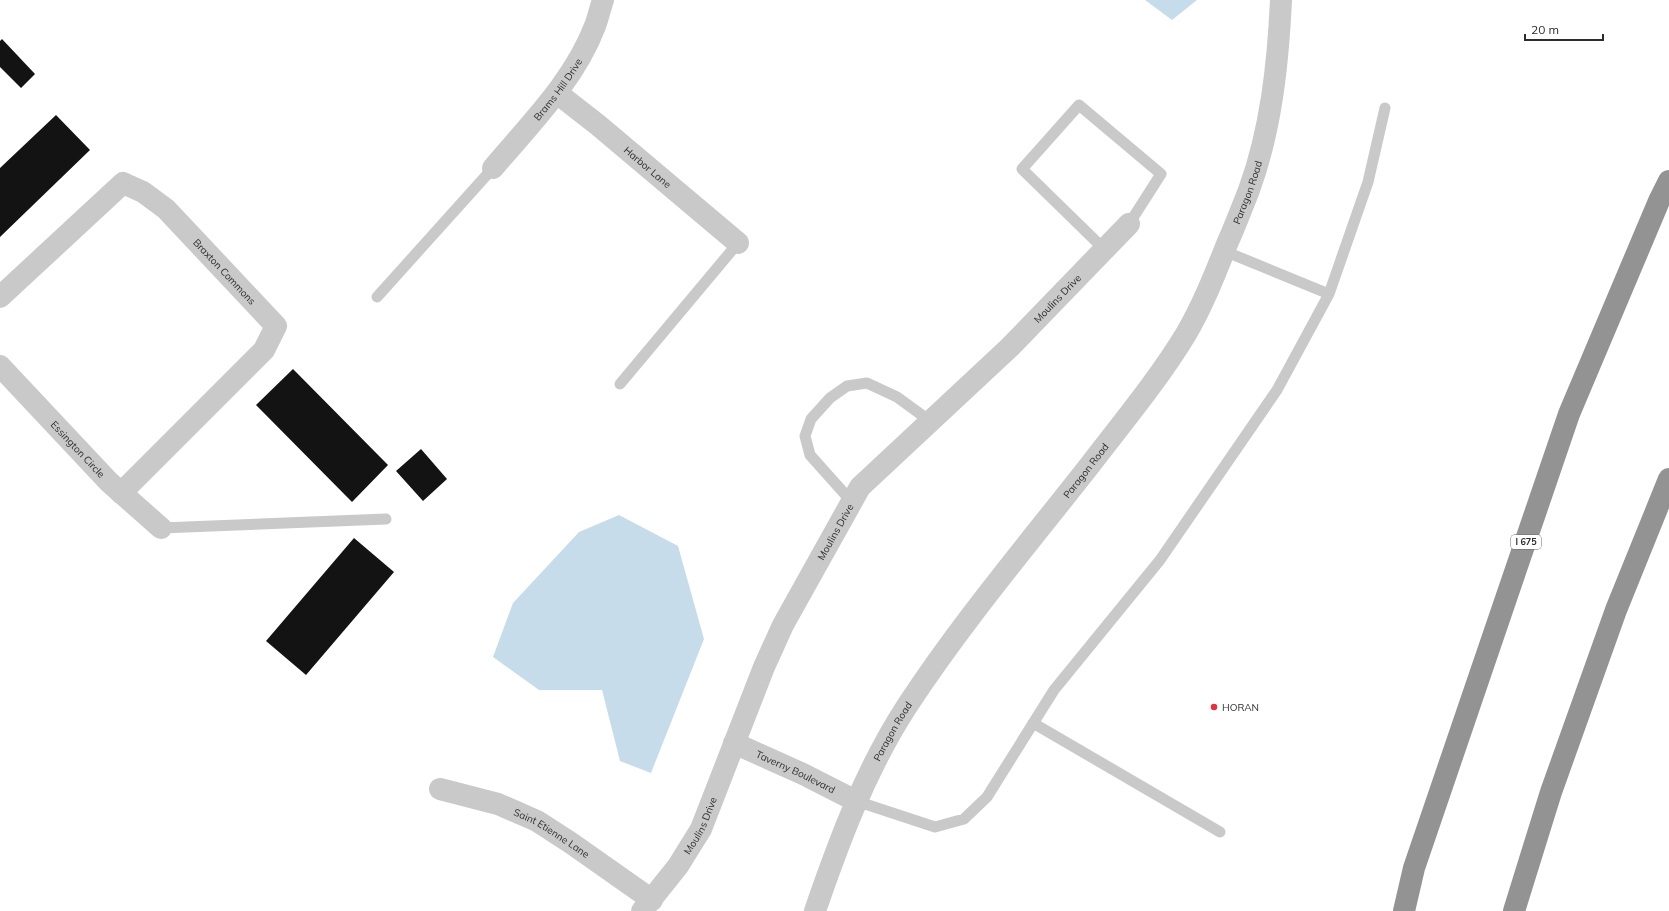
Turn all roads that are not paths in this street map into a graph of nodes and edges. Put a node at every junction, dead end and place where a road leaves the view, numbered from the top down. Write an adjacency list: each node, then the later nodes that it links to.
1 (603, 0): 3 (street, Brams Hill Drive)
2 (1281, 0): 10 (street, Paragon Road)
3 (557, 93): 5 (street, Brams Hill Drive); 8 (street, Harbor Lane)
4 (1385, 108): 11 (lane)
5 (493, 168): 12 (lane)
6 (1669, 181): 29 (highway, I 675)
7 (1129, 224): 9 (street, Moulins Drive); 9 (lane)
8 (738, 243): 15 (lane)
9 (1105, 250): 16 (street, Moulins Drive)
10 (1224, 251): 11 (lane); 25 (street, Paragon Road)
11 (1329, 294): 22 (lane)
12 (377, 297)
13 (0, 298): 18 (street, Braxton Commons)
14 (0, 366): 18 (street, Essington Circle)
15 (620, 384)
16 (930, 421): 19 (street, Moulins Drive); 19 (lane)
17 (1669, 479): 30 (highway)
18 (121, 493): 21 (street, Essington Circle)
19 (852, 502): 23 (street, Moulins Drive)
20 (386, 519): 21 (lane)
21 (161, 528)
22 (1033, 723): 25 (lane); 26 (lane)
23 (734, 743): 25 (street, Taverny Boulevard); 27 (street, Moulins Drive)
24 (440, 789): 27 (street, Saint Etienne Lane)
25 (856, 801): 28 (street, Paragon Road)
26 (1220, 832)
27 (647, 906)
28 (815, 911)
29 (1404, 911)
30 (1514, 911)

